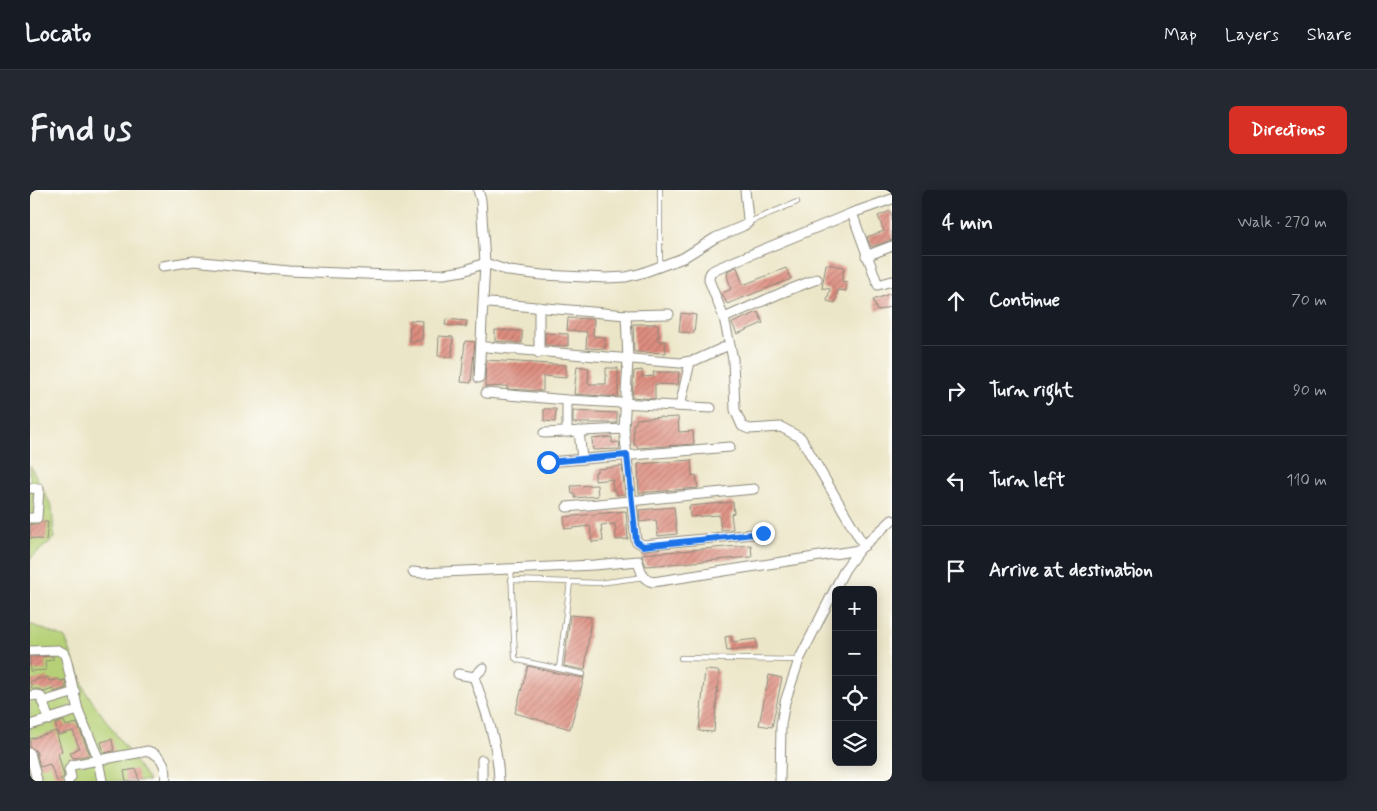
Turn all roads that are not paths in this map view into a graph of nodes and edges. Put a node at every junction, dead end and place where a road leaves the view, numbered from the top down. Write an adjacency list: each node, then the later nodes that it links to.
1 (478, 190): 10 (street)
2 (660, 190): 11 (lane)
3 (745, 190): 7 (street)
4 (892, 199): 6 (street)
5 (797, 202): 7 (lane)
6 (852, 213): 9 (street); 19 (street)
7 (748, 222): 11 (street)
8 (892, 246): 9 (street)
9 (866, 256): 14 (street)
10 (485, 263): 11 (street); 12 (street); 25 (street)
11 (660, 265)
12 (163, 266)
13 (817, 280): 19 (street)
14 (892, 281)
15 (489, 303): 16 (street)
16 (539, 307): 18 (street); 22 (street)
17 (669, 314): 18 (street)
18 (626, 315): 23 (street)
19 (724, 318): 20 (street)
20 (729, 345): 24 (street); 46 (street)
21 (487, 347): 22 (street)
22 (539, 353): 23 (street)
23 (628, 360): 24 (street); 28 (street)
24 (690, 362): 29 (street)
25 (479, 378)
26 (486, 393): 27 (street)
27 (567, 400): 28 (street); 33 (street)
28 (625, 404): 29 (street); 31 (street)
29 (680, 406): 30 (street)
30 (711, 408)
31 (624, 429): 32 (street); 36 (street)
32 (579, 431): 33 (street); 37 (street)
33 (567, 432): 34 (street)
34 (544, 433)
35 (730, 447): 36 (street)
36 (627, 455): 37 (street); 41 (street)
37 (582, 459): 38 (street)
38 (548, 462)
39 (30, 488): 43 (street)
40 (754, 489): 41 (street)
41 (632, 501): 42 (street); 45 (street)
42 (567, 506)
43 (30, 518)
44 (892, 520): 46 (street)
45 (763, 533)
46 (861, 548): 49 (street); 54 (street)
47 (511, 569): 48 (street); 49 (street); 50 (lane)
48 (413, 572)
49 (644, 577): 51 (lane)
50 (511, 580): 51 (lane); 56 (lane)
51 (570, 582): 56 (lane)
52 (30, 651): 60 (street)
53 (682, 658): 54 (lane)
54 (800, 660): 76 (street)
55 (483, 668): 59 (street)
56 (559, 669): 58 (lane)
57 (458, 674): 59 (street)
58 (583, 674)
59 (474, 677): 75 (street)
60 (74, 692): 62 (street); 63 (street)
61 (30, 696): 62 (street)
62 (42, 702): 64 (street)
63 (78, 710): 64 (street); 68 (street)
64 (48, 720): 65 (street)
65 (30, 725)
66 (30, 753): 70 (street)
67 (482, 760): 74 (street)
68 (99, 761): 71 (street); 72 (street); 73 (street)
69 (30, 781): 70 (street)
70 (37, 781)
71 (68, 781)
72 (102, 781)
73 (165, 781)
74 (482, 781)
75 (499, 781)
76 (780, 781)

